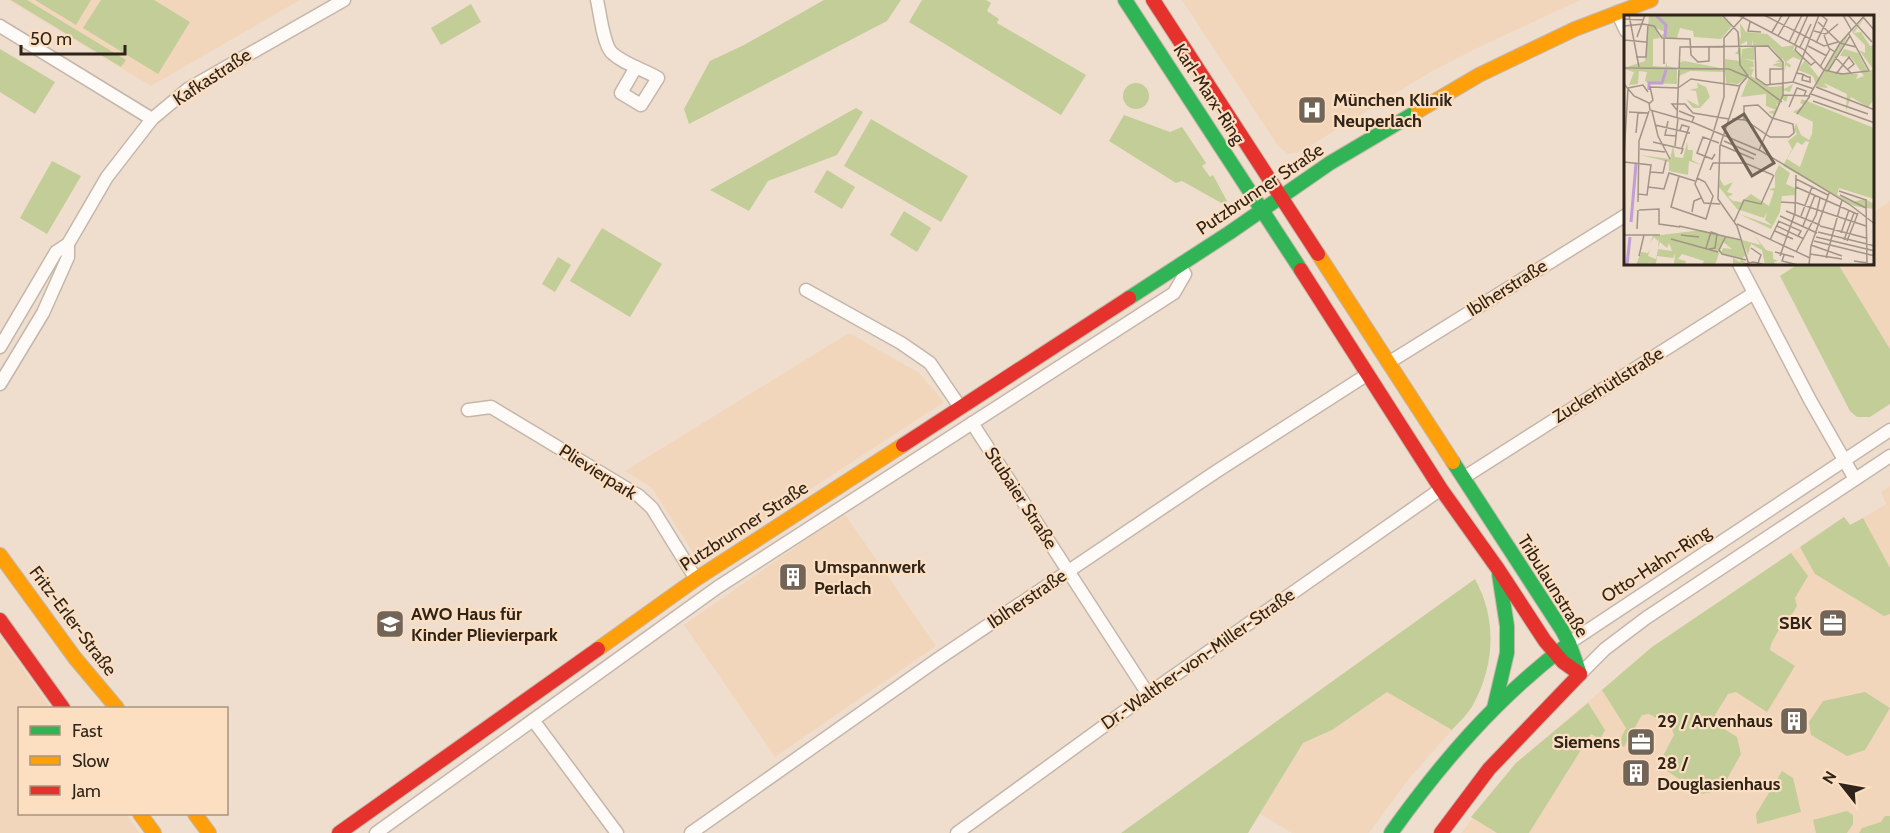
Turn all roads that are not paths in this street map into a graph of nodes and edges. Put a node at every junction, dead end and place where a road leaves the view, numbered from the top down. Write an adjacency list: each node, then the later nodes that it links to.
1 (344, 0): 10 (street, Kafkastraße)
2 (597, 0): 9 (street)
3 (1125, 0): 12 (main road, Karl-Marx-Ring)
4 (1153, 0): 11 (main road, Karl-Marx-Ring)
5 (1651, 0): 6 (main road, Putzbrunner Straße)
6 (1617, 12): 8 (street); 11 (main road, Putzbrunner Straße)
7 (0, 26): 10 (street)
8 (1624, 27)
9 (636, 67)
10 (152, 119): 14 (street, Kafkastraße)
11 (1281, 197): 12 (main road, Putzbrunner Straße); 20 (main road, Tribulaunstraße)
12 (1262, 209): 15 (main road, Putzbrunner Straße); 21 (main road, Tribulaunstraße)
13 (1624, 216): 20 (street, Iblherstraße)
14 (68, 244): 19 (street, Kafkastraße); 22 (street, Kafkastraße)
15 (1179, 265): 23 (main road, Putzbrunner Straße); 25 (street, Putzbrunner Straße)
16 (1741, 266): 18 (street)
17 (806, 290): 23 (street)
18 (1754, 293): 28 (street); 29 (street, Zuckerhütlstraße)
19 (0, 347)
20 (1388, 363): 29 (main road, Tribulaunstraße)
21 (1368, 374): 31 (main road, Tribulaunstraße); 34 (street, Iblherstraße)
22 (0, 384)
23 (960, 407): 35 (main road, Putzbrunner Straße)
24 (468, 410): 35 (street, Plievierpark)
25 (972, 423): 34 (street, Stubaier Straße); 44 (street, Putzbrunner Straße)
26 (1890, 430): 28 (street, Otto-Hahn-Ring)
27 (1890, 456): 30 (street)
28 (1844, 461): 30 (street); 37 (street, Otto-Hahn-Ring)
29 (1463, 478): 37 (main road, Tribulaunstraße)
30 (1855, 479): 39 (street)
31 (1442, 489): 33 (main road, Tribulaunstraße); 40 (street, Dr.-Walther-von-Miller-Straße)
32 (0, 555): 42 (main road, Fritz-Erler-Straße)
33 (1498, 569): 38 (main road, Tribulaunstraße); 43 (main road)
34 (1068, 572): 40 (street, Stubaier Straße); 52 (street, Iblherstraße)
35 (696, 579): 49 (main road, Putzbrunner Straße)
36 (0, 620): 41 (main road)
37 (1569, 643): 38 (main road, Otto-Hahn-Ring); 39 (main road, Tribulaunstraße)
38 (1555, 653): 39 (main road, Tribulaunstraße); 43 (main road, Otto-Hahn-Ring)
39 (1580, 674): 55 (main road)
40 (1148, 694): 53 (street, Dr.-Walther-von-Miller-Straße)
41 (62, 707)
42 (116, 707)
43 (1494, 708): 54 (main road, Otto-Hahn-Ring)
44 (533, 720): 50 (street, Putzbrunner Straße); 51 (street)
45 (141, 815): 47 (main road)
46 (196, 815): 48 (main road)
47 (154, 833)
48 (209, 833)
49 (339, 833)
50 (376, 833)
51 (617, 833)
52 (691, 833)
53 (957, 833)
54 (1391, 833)
55 (1441, 833)

